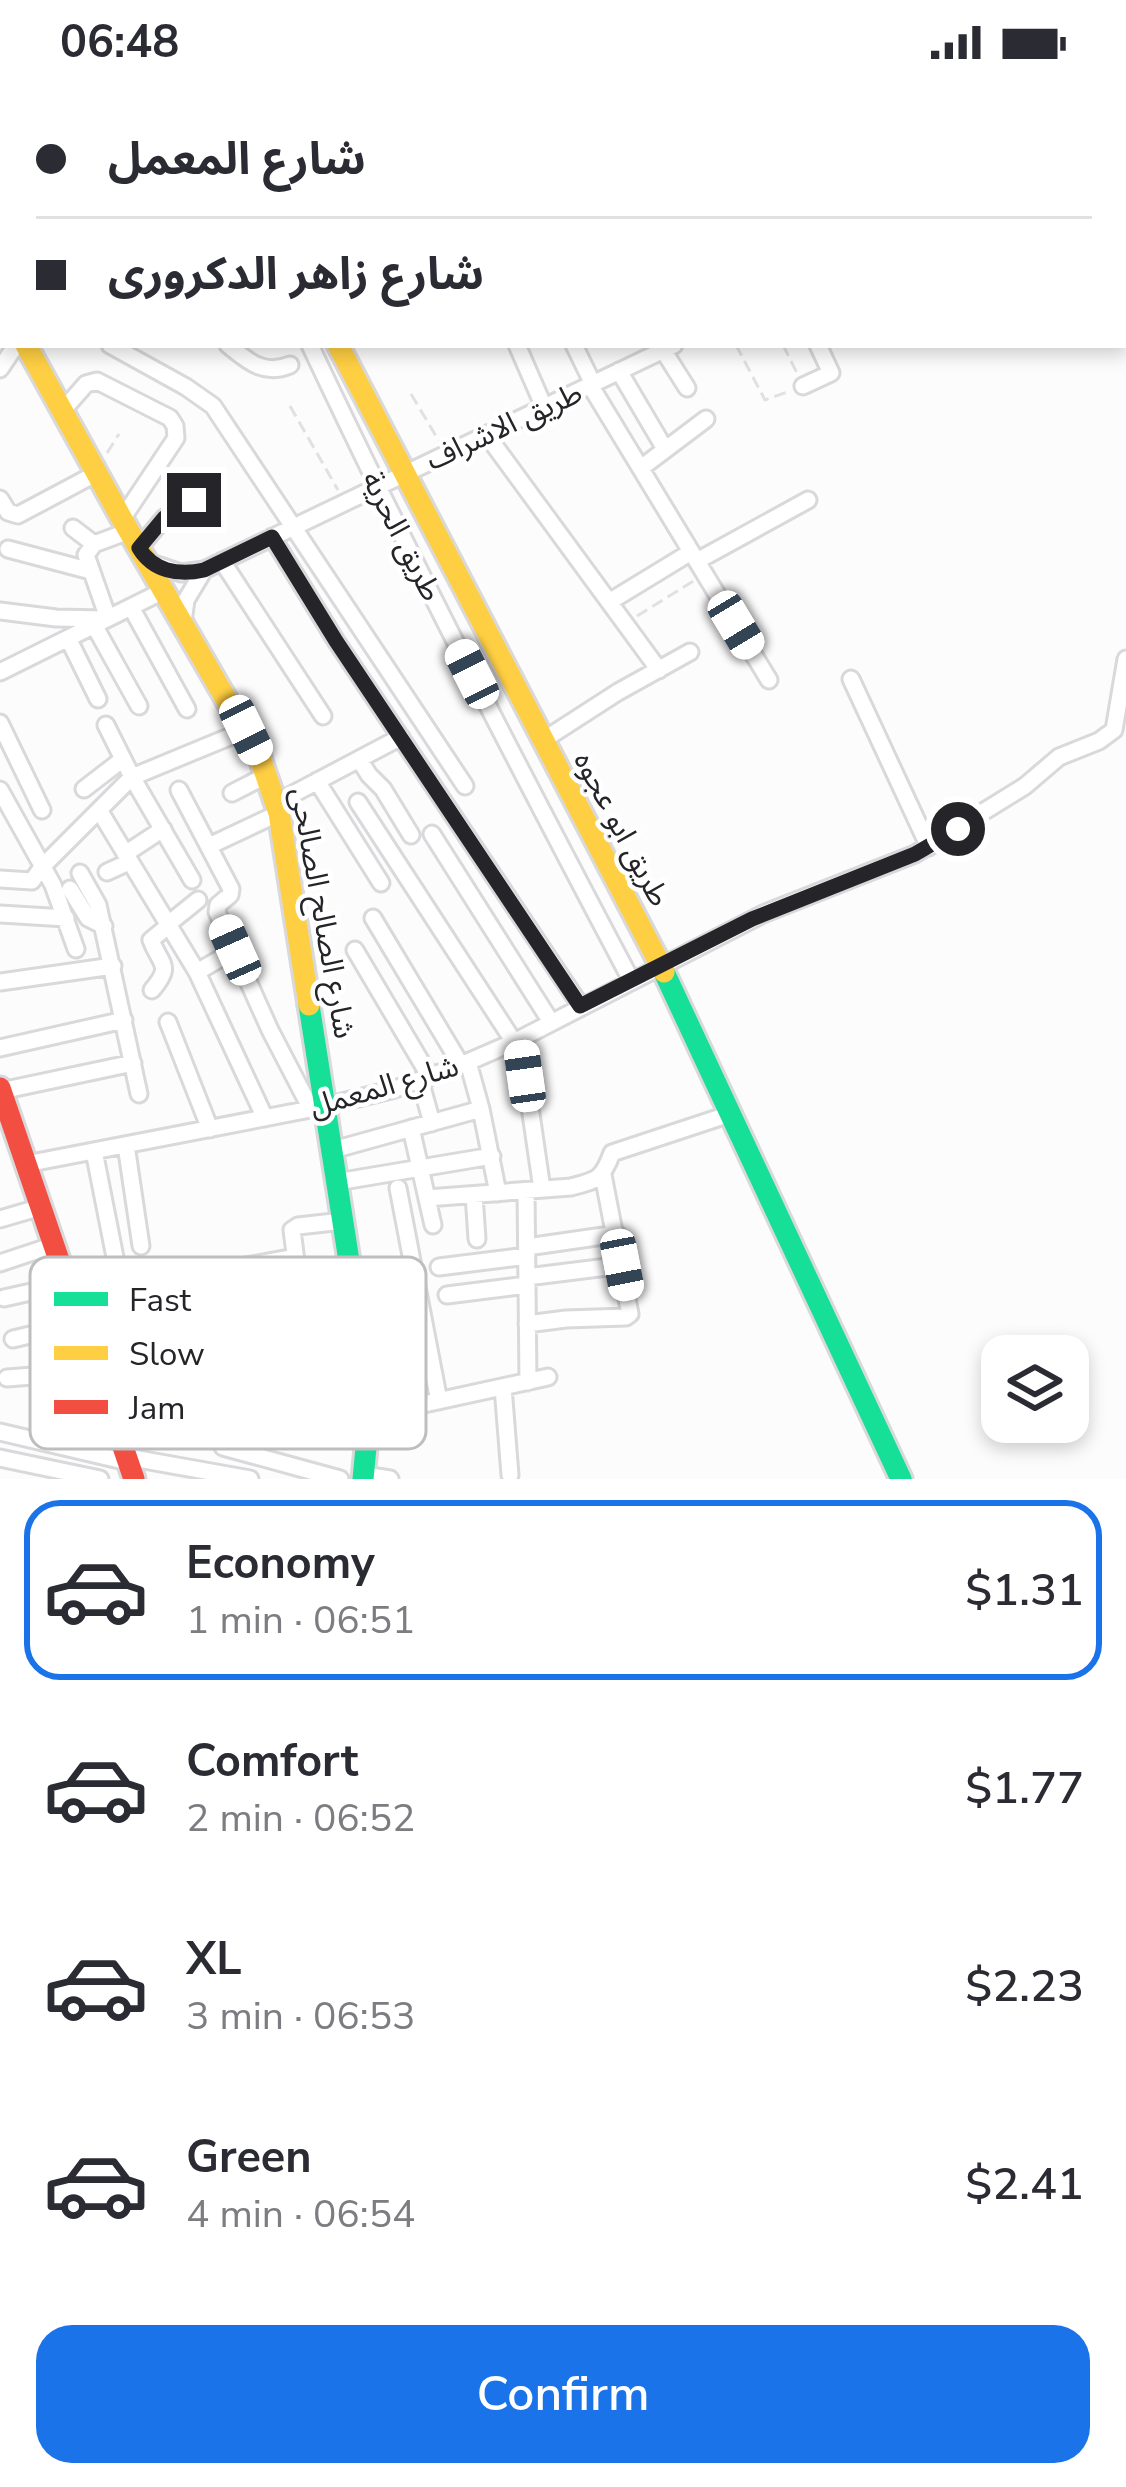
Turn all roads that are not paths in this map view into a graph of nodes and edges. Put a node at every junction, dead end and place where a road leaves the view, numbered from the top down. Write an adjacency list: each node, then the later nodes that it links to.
1 (28, 348): 18 (street, شارع الصالح الصالحى)
2 (115, 348): 31 (street)
3 (232, 348): 10 (street)
4 (311, 348): 13 (street, طريق الحرية)
5 (340, 348): 11 (street, طريق ابو عجوه)
6 (518, 348): 17 (street)
7 (575, 348): 14 (street)
8 (669, 348): 12 (street, طريق الاشراف); 16 (street)
9 (819, 348): 15 (street)
10 (290, 365)
11 (350, 368): 13 (street); 26 (street, طريق ابو عجوه)
12 (619, 371): 14 (street, طريق الاشراف); 19 (street)
13 (326, 379): 27 (street, طريق الحرية)
14 (592, 384): 17 (street, طريق الاشراف); 22 (street)
15 (803, 386)
16 (687, 388)
17 (544, 406): 21 (street, طريق الاشراف)
18 (64, 409): 25 (street, شارع الصالح الصالحى); 34 (street)
19 (647, 419): 22 (street); 23 (street)
20 (706, 419): 23 (street)
21 (486, 434): 26 (street, طريق الاشراف); 42 (street)
22 (620, 434): 24 (street)
23 (665, 449): 24 (street)
24 (640, 468): 38 (street)
25 (96, 472): 29 (street); 34 (street, شارع الصالح الصالحى)
26 (404, 473): 27 (street, طريق الاشراف); 62 (street, طريق ابو عجوه)
27 (376, 486): 31 (street, طريق الاشراف); 103 (street, طريق الحرية)
28 (205, 496): 34 (street)
29 (0, 499)
30 (808, 500): 38 (street)
31 (294, 526): 33 (street, طريق الاشراف); 68 (street)
32 (73, 528): 35 (street)
33 (272, 537): 37 (street, طريق الاشراف); 61 (street)
34 (135, 540): 35 (street); 39 (street); 41 (street, شارع الصالح الصالحى)
35 (94, 544): 40 (street)
36 (8, 549): 40 (street)
37 (222, 561): 39 (street, طريق الاشراف); 57 (street)
38 (698, 562): 42 (street); 52 (street)
39 (204, 570): 46 (street)
40 (91, 572): 45 (street)
41 (164, 590): 43 (street); 46 (street, شارع الصالح الصالحى)
42 (609, 602): 50 (street)
43 (131, 607): 45 (street); 56 (street)
44 (0, 611): 45 (street)
45 (103, 621): 47 (street); 55 (street)
46 (183, 622): 60 (street, شارع الصالح الصالحى)
47 (68, 638): 51 (street); 54 (street)
48 (690, 652): 50 (street)
49 (1126, 659): 81 (street, شارع المعمل)
50 (659, 670): 62 (street)
51 (0, 672)
52 (769, 680)
53 (851, 680): 81 (street)
54 (98, 699)
55 (139, 706)
56 (187, 709)
57 (323, 716)
58 (0, 723): 75 (street)
59 (106, 725): 63 (street)
60 (246, 730): 65 (street, شارع الصالح الصالحى); 66 (street)
61 (401, 737): 64 (street); 106 (street)
62 (542, 741): 100 (street, طريق ابو عجوه)
63 (123, 759): 66 (street); 69 (street)
64 (359, 759): 67 (street); 79 (street)
65 (267, 775): 72 (street); 74 (street, شارع الصالح الصالحى)
66 (132, 777): 76 (street); 77 (street)
67 (317, 781): 74 (street); 89 (street)
68 (465, 786)
69 (83, 789)
70 (0, 790): 84 (street)
71 (179, 790): 80 (street)
72 (232, 793)
73 (358, 802): 110 (street)
74 (278, 808): 80 (street); 117 (street, شارع الصالح الصالحى)
75 (42, 810)
76 (99, 810): 83 (street); 84 (street)
77 (163, 829): 83 (street); 88 (street)
78 (432, 833): 109 (street)
79 (411, 835)
80 (209, 846): 98 (street)
81 (928, 848): 100 (street, شارع المعمل)
82 (0, 858): 87 (street)
83 (127, 858): 85 (street); 95 (street)
84 (42, 867): 87 (street); 93 (street)
85 (107, 872)
86 (80, 873): 96 (street)
87 (3, 880)
88 (192, 880)
89 (381, 883)
90 (70, 889): 96 (street)
91 (198, 900): 95 (street)
92 (0, 914): 93 (street)
93 (67, 918): 97 (street)
94 (373, 918): 113 (street)
95 (167, 925): 102 (street); 105 (street)
96 (104, 926): 101 (street)
97 (76, 949)
98 (235, 950): 102 (street); 117 (street)
99 (355, 950): 114 (street)
100 (661, 965): 103 (street, شارع المعمل); 119 (street, طريق ابو عجوه)
101 (113, 966): 104 (street); 107 (street)
102 (197, 971): 120 (street)
103 (632, 980): 106 (street, شارع المعمل)
104 (0, 982)
105 (152, 990)
106 (580, 1006): 109 (street, شارع المعمل)
107 (124, 1020): 111 (street); 112 (street)
108 (168, 1022): 123 (street)
109 (551, 1022): 110 (street, شارع المعمل)
110 (517, 1040): 113 (street, شارع المعمل); 133 (street)
111 (0, 1048)
112 (133, 1063): 115 (street); 116 (street)
113 (464, 1064): 114 (street, شارع المعمل); 118 (street)
114 (425, 1078): 117 (street, شارع المعمل); 121 (street)
115 (0, 1089): 124 (street)
116 (139, 1094)
117 (318, 1108): 120 (street, شارع المعمل); 126 (street, شارع الصالح الصالحى)
118 (481, 1109): 121 (street); 128 (street)
119 (730, 1114): 130 (street); 181 (street, طريق ابو عجوه)
120 (265, 1118): 123 (street, شارع المعمل)
121 (432, 1123): 122 (street)
122 (411, 1128): 126 (street); 129 (street)
123 (210, 1129): 125 (street, شارع المعمل)
124 (12, 1144): 127 (street, شارع المعمل); 137 (street)
125 (126, 1145): 127 (street, شارع المعمل); 144 (street)
126 (333, 1150): 131 (street, شارع الصالح الصالحى)
127 (94, 1151): 147 (street)
128 (491, 1156): 129 (street); 134 (street)
129 (420, 1168): 131 (street); 136 (street)
130 (603, 1174): 133 (street); 141 (street)
131 (337, 1182): 139 (street, شارع الصالح الصالحى)
132 (398, 1188): 150 (street)
133 (534, 1190): 134 (street); 145 (street)
134 (498, 1193): 135 (street)
135 (474, 1195): 136 (street); 142 (street)
136 (427, 1198): 140 (street)
137 (41, 1207): 138 (street); 143 (street)
138 (0, 1219)
139 (343, 1221): 148 (street); 149 (street, شارع الصالح الصالحى)
140 (433, 1225)
141 (616, 1234): 145 (street); 152 (street)
142 (477, 1239)
143 (54, 1245): 146 (street); 151 (street)
144 (141, 1246)
145 (527, 1252): 153 (street); 154 (street)
146 (58, 1257)
147 (115, 1257)
148 (295, 1257)
149 (349, 1257)
150 (411, 1257)
151 (0, 1263)
152 (622, 1265): 154 (street); 158 (street)
153 (439, 1267)
154 (527, 1281): 156 (street); 158 (street)
155 (30, 1292): 157 (street)
156 (447, 1294)
157 (4, 1298)
158 (527, 1324): 165 (street)
159 (426, 1333): 167 (street)
160 (30, 1336): 161 (street)
161 (13, 1339)
162 (30, 1377): 164 (street)
163 (548, 1377): 165 (street)
164 (7, 1378)
165 (528, 1382): 166 (street)
166 (503, 1387): 167 (street); 175 (street)
167 (439, 1401): 168 (street)
168 (426, 1404)
169 (0, 1432): 170 (street)
170 (30, 1440)
171 (65, 1449): 174 (street)
172 (251, 1449): 179 (street)
173 (0, 1458): 177 (street)
174 (130, 1466): 178 (street)
175 (510, 1475)
176 (363, 1477): 180 (street)
177 (100, 1479)
178 (250, 1479)
179 (340, 1479)
180 (390, 1479)
181 (902, 1479)

